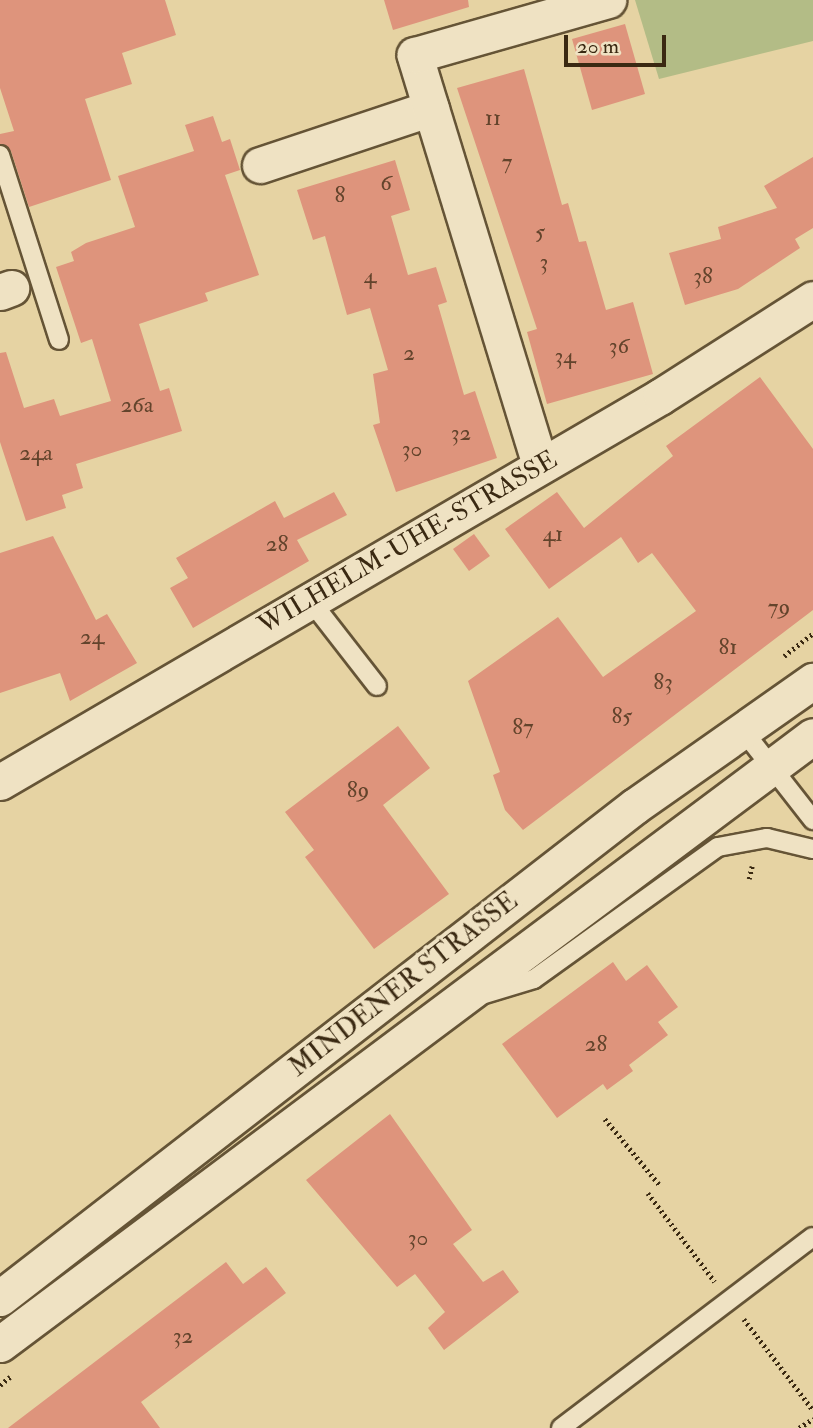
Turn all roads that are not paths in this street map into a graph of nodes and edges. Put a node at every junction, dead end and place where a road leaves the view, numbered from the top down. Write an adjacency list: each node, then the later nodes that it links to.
1 (608, 0): 2 (street)
2 (431, 108): 4 (street); 7 (street)
3 (0, 155): 6 (lane)
4 (260, 165)
5 (813, 299): 7 (street, WILHELM-UHE-STRASSE)
6 (59, 340)
7 (540, 465): 8 (street, WILHELM-UHE-STRASSE)
8 (310, 600): 10 (lane); 14 (street, WILHELM-UHE-STRASSE)
9 (813, 681): 11 (street, MINDENER STRASSE)
10 (377, 686)
11 (741, 728): 13 (lane); 19 (street, MINDENER STRASSE)
12 (813, 736): 13 (street, MINDENER STRASSE)
13 (771, 767): 15 (lane); 17 (street, MINDENER STRASSE)
14 (0, 782)
15 (813, 820)
16 (813, 849): 17 (lane)
17 (455, 1004): 20 (street, MINDENER STRASSE)
18 (813, 1237): 21 (lane)
19 (0, 1298)
20 (0, 1344)
21 (561, 1428)

